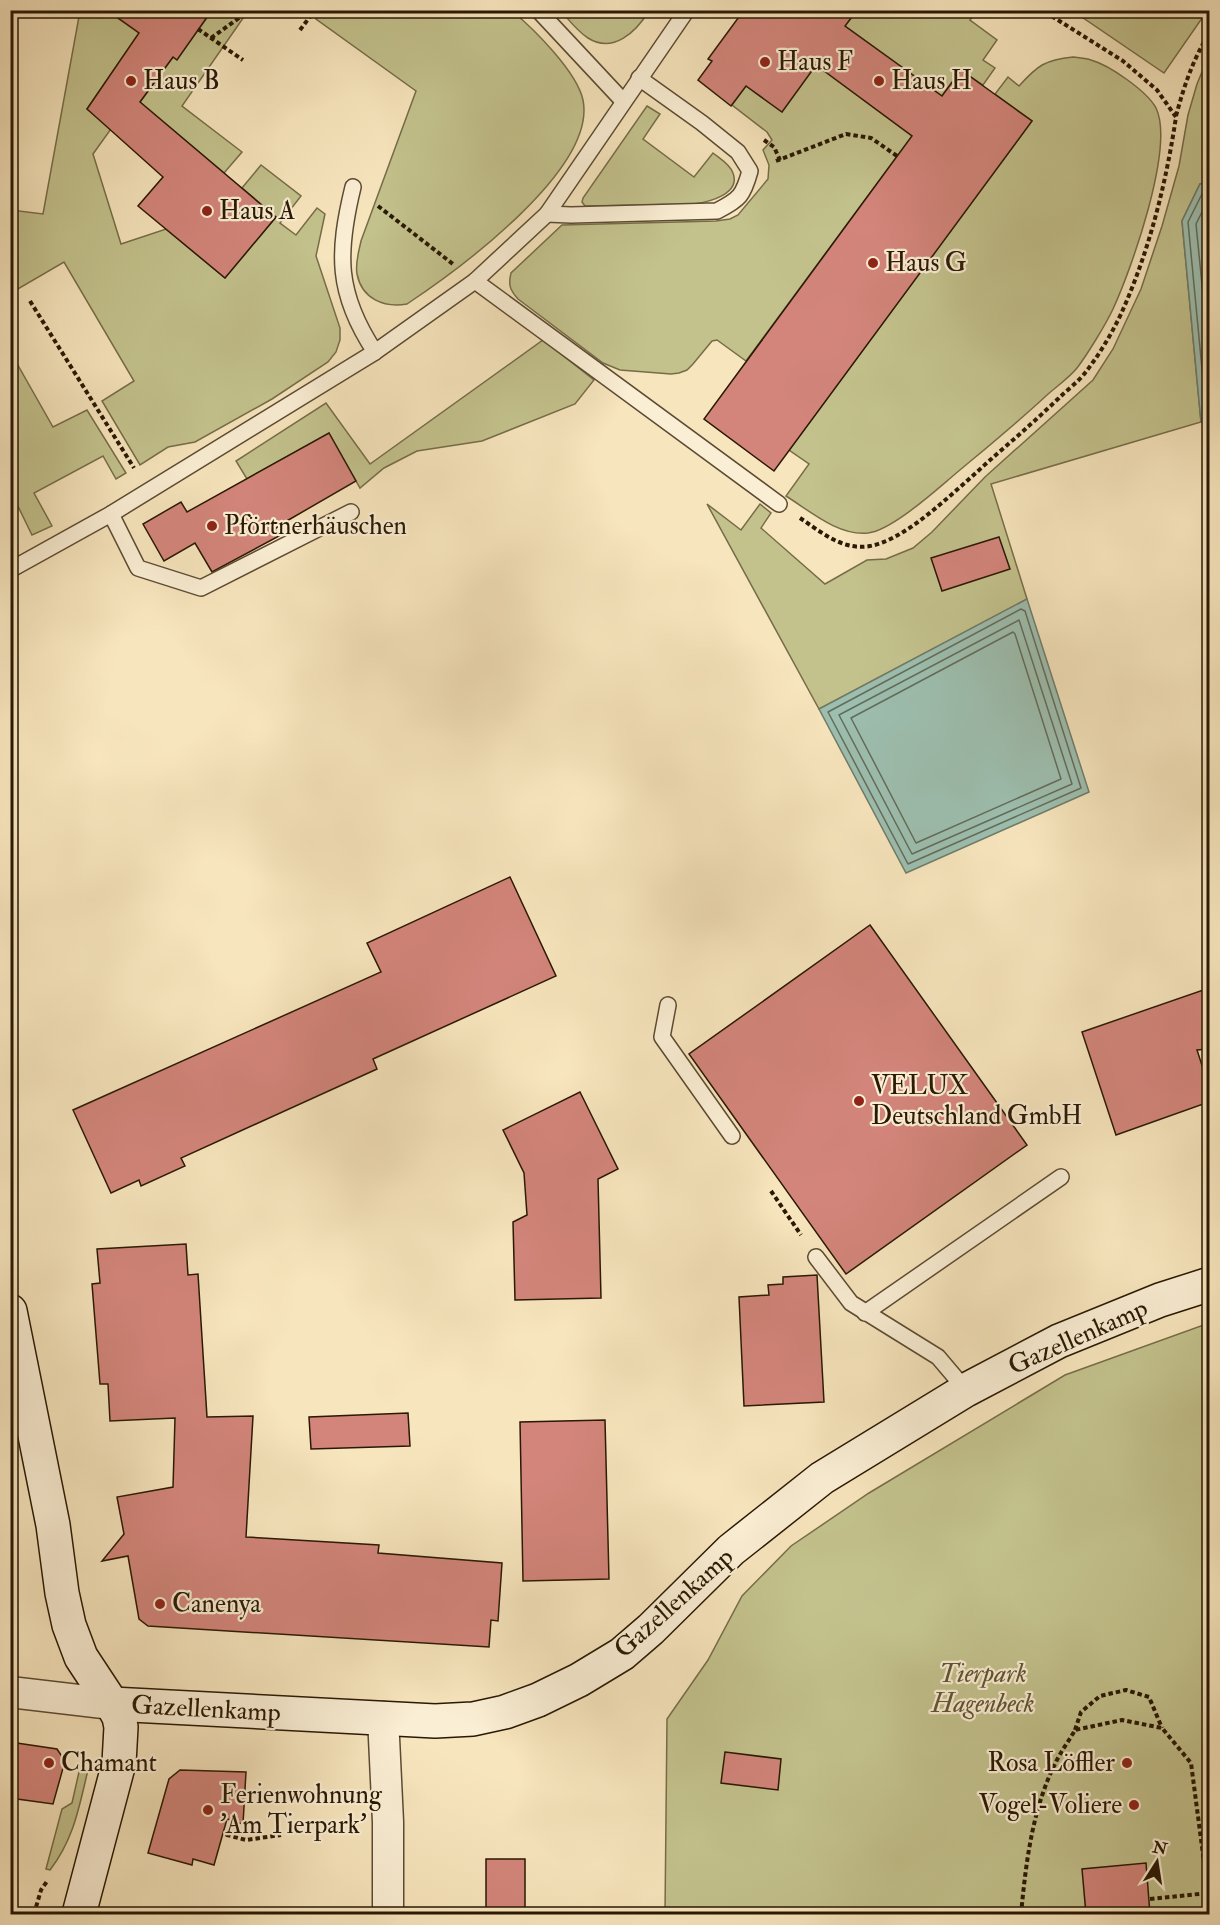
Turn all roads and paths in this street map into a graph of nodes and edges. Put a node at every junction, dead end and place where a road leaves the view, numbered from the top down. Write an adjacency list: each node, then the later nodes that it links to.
1 (250, 10): 9 (path)
2 (315, 10): 7 (path)
3 (538, 10): 12 (lane)
4 (687, 10): 11 (lane)
5 (1042, 10): 13 (path)
6 (198, 29): 9 (path)
7 (300, 30)
8 (1209, 32): 13 (path)
9 (211, 38): 10 (path)
10 (243, 60)
11 (639, 78): 12 (lane); 15 (lane)
12 (623, 101): 17 (lane)
13 (1176, 117): 22 (path)
14 (897, 156): 15 (path)
15 (750, 171): 17 (lane)
16 (353, 187): 18 (path); 20 (lane)
17 (548, 214): 18 (lane)
18 (475, 281): 20 (lane); 22 (lane)
19 (30, 301): 21 (path)
20 (375, 352): 21 (lane)
21 (149, 491): 24 (lane)
22 (779, 504)
23 (351, 512): 24 (lane)
24 (111, 514): 25 (lane)
25 (10, 570)
26 (668, 1005): 27 (lane)
27 (732, 1136)
28 (1061, 1177): 33 (lane)
29 (771, 1191): 30 (path)
30 (816, 1257): 33 (lane)
31 (1209, 1284): 34 (street, Gazellenkamp)
32 (10, 1311): 36 (street)
33 (865, 1313): 34 (lane)
34 (966, 1390): 37 (street, Gazellenkamp)
35 (10, 1692): 36 (street, Gazellenkamp)
36 (112, 1704): 37 (street, Gazellenkamp); 47 (street)
37 (383, 1718): 48 (street)
38 (1162, 1728): 39 (path); 39 (path); 43 (path)
39 (1075, 1730): 49 (path)
40 (232, 1820): 41 (path)
41 (281, 1836)
42 (41, 1890): 46 (path)
43 (1208, 1893): 44 (path); 45 (path)
44 (1150, 1899)
45 (1209, 1908)
46 (34, 1914)
47 (79, 1914)
48 (388, 1914)
49 (1021, 1914)

